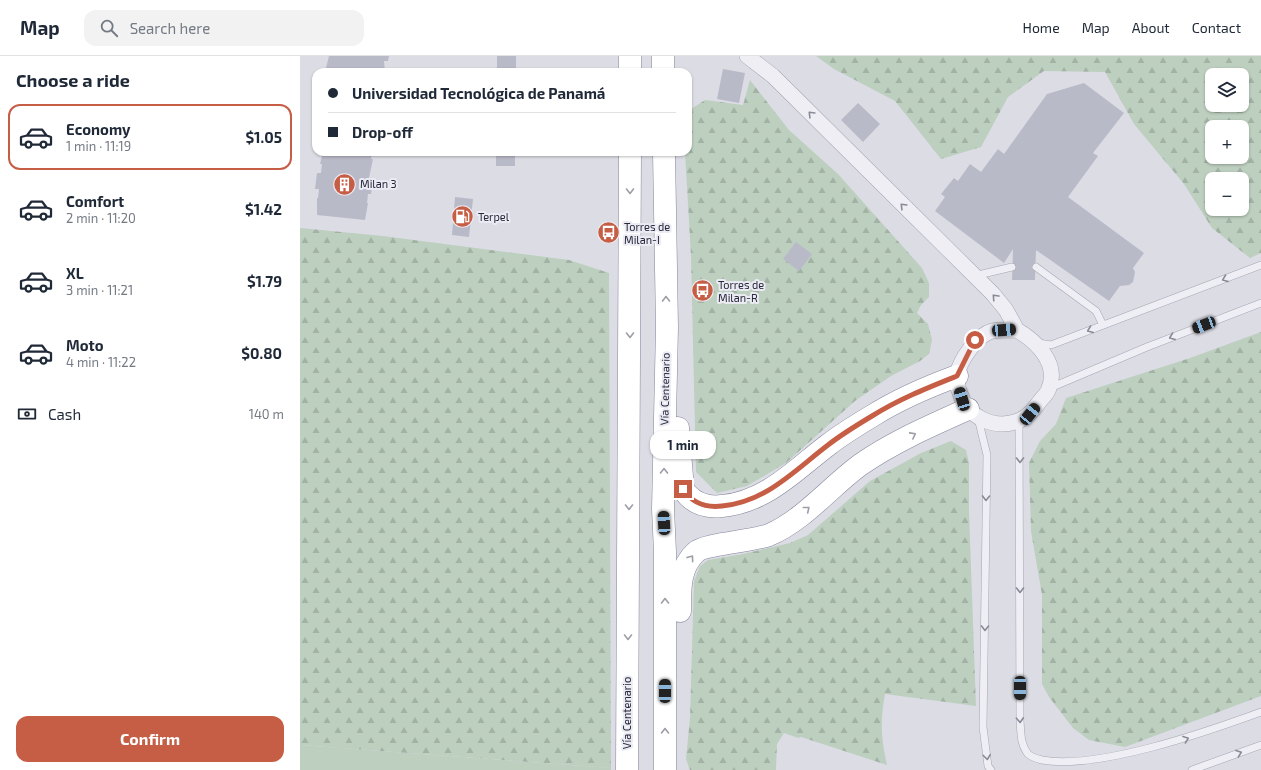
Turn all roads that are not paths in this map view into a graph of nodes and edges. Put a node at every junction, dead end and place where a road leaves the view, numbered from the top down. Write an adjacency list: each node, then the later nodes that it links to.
1 (630, 56): 4 (highway)
2 (663, 56): 5 (highway)
3 (747, 56): 11 (street, one-way to 3)
4 (630, 68)
5 (663, 68)
6 (630, 156): 24 (highway, Vía Centenario, one-way to 24)
7 (664, 156): 14 (highway, Vía Centenario, one-way to 7)
8 (1261, 266): 13 (lane, one-way to 13)
9 (1012, 267): 11 (lane)
10 (1036, 267): 13 (lane)
11 (973, 276): 15 (street, one-way to 11)
12 (1261, 303): 18 (lane, one-way to 18)
13 (1103, 325): 16 (lane, one-way to 16)
14 (666, 327): 17 (highway); 21 (highway, Vía Centenario, one-way to 14)
15 (1016, 330): 16 (street); 17 (street)
16 (1036, 343): 18 (street)
17 (957, 376): 19 (street)
18 (1049, 388): 20 (street)
19 (973, 413): 20 (street); 21 (highway, one-way to 19); 26 (lane, one-way to 26)
20 (1019, 421): 22 (lane, one-way to 22)
21 (665, 675): 25 (highway, Vía Centenario, one-way to 21)
22 (1261, 712)
23 (1261, 745): 27 (lane, one-way to 23)
24 (627, 770)
25 (665, 770)
26 (991, 770)
27 (1192, 770)

